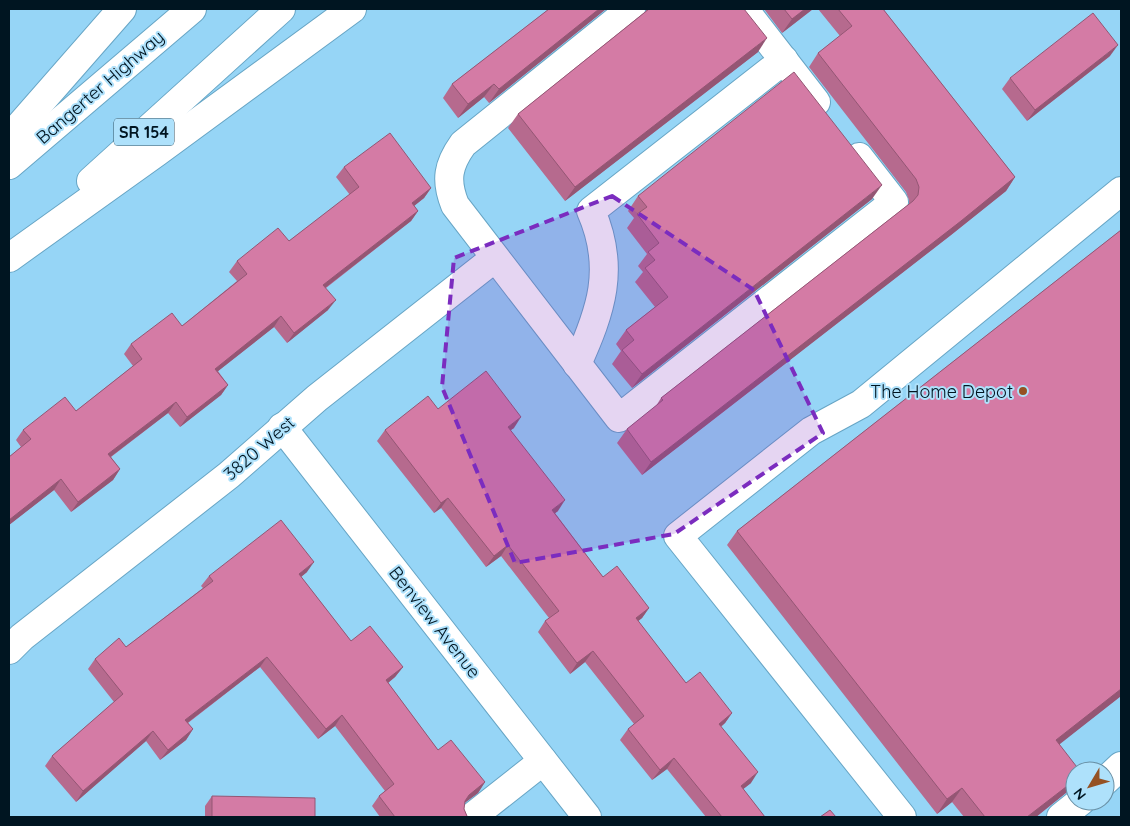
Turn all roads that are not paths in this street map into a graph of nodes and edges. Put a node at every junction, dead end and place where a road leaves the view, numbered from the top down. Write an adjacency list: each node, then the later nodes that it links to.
1 (122, 9): 8 (main road)
2 (192, 9): 9 (main road, Bangerter Highway)
3 (281, 9): 11 (main road, SR 154)
4 (352, 9): 11 (main road)
5 (631, 9): 12 (main road)
6 (744, 9): 7 (main road)
7 (784, 60): 13 (main road); 13 (main road)
8 (9, 138)
9 (9, 165)
10 (1121, 191): 19 (main road)
11 (9, 257)
12 (495, 258): 13 (main road); 14 (main road, 3820 West)
13 (577, 364)
14 (282, 427): 15 (main road, 3820 West); 16 (main road, Benview Avenue)
15 (15, 644)
16 (543, 761): 17 (main road); 18 (main road, Benview Avenue)
17 (472, 817)
18 (587, 817)
19 (902, 817)

